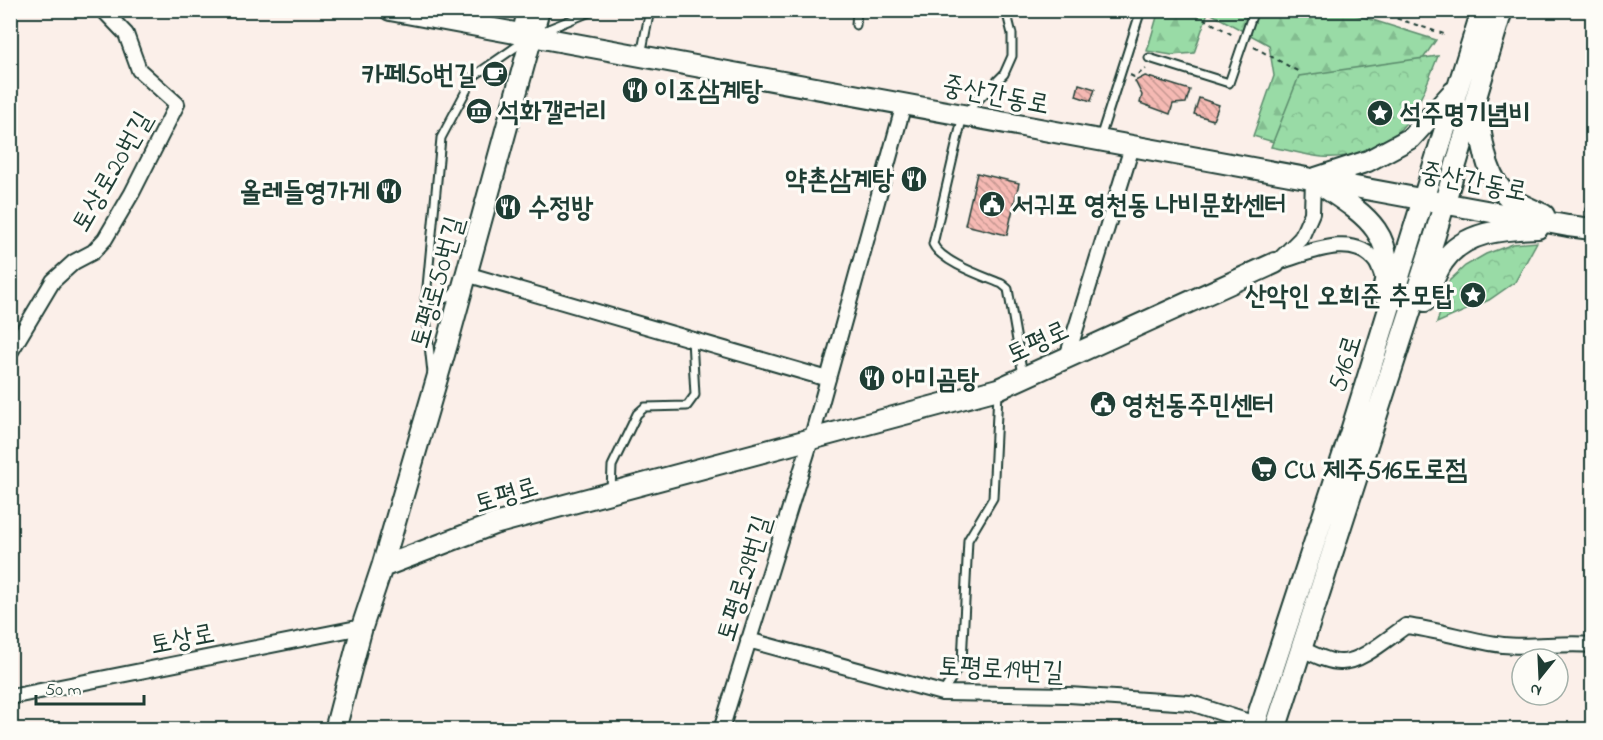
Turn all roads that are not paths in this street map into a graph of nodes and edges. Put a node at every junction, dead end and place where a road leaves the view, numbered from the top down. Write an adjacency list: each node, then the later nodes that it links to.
1 (103, 10): 32 (street, 토상로20번길)
2 (390, 10): 14 (main road, 중산간동로)
3 (525, 10): 14 (street)
4 (539, 10): 14 (main road, 토평로50번길)
5 (595, 10): 14 (lane)
6 (650, 10): 15 (lane)
7 (857, 10): 13 (lane)
8 (1006, 10): 20 (lane)
9 (1141, 10): 21 (lane)
10 (1254, 10): 16 (lane)
11 (1482, 10): 17 (main road, 516로)
12 (1502, 10): 18 (main road, 516로)
13 (856, 25)
14 (526, 34): 15 (main road, 중산간동로); 28 (main road, 토평로50번길); 30 (lane)
15 (640, 56): 19 (main road, 중산간동로)
16 (1149, 58)
17 (1457, 88): 23 (main road); 24 (main road, 516로)
18 (1474, 98): 25 (main road, 516로); 26 (main road)
19 (904, 104): 20 (main road, 중산간동로); 35 (street)
20 (963, 115): 21 (main road, 중산간동로); 34 (lane)
21 (1100, 141): 22 (main road, 중산간동로)
22 (1132, 147): 23 (main road, 중산간동로); 33 (street)
23 (1313, 179): 24 (main road, 중산간동로); 27 (street); 29 (main road)
24 (1424, 199): 25 (main road, 중산간동로); 38 (main road, 516로)
25 (1445, 202): 26 (main road, 중산간동로); 39 (main road, 516로)
26 (1581, 228): 39 (main road)
27 (1275, 263): 29 (street); 33 (main road, 토평로)
28 (466, 274): 30 (lane); 31 (street); 37 (main road, 토평로50번길)
29 (1385, 284): 38 (main road)
30 (425, 298): 37 (lane)
31 (692, 339): 35 (street); 41 (lane)
32 (10, 353)
33 (1067, 357): 34 (main road, 토평로)
34 (1024, 377): 36 (main road, 토평로)
35 (828, 379): 40 (street)
36 (998, 389): 40 (main road, 토평로); 47 (lane)
37 (434, 390): 42 (main road, 토평로50번길)
38 (1362, 396): 49 (main road, 516로)
39 (1377, 414): 46 (main road, 516로)
40 (811, 440): 41 (main road, 토평로); 44 (street, 토평로29번길)
41 (610, 493): 42 (main road, 토평로)
42 (382, 567): 43 (main road)
43 (362, 627): 48 (street, 토상로); 50 (main road)
44 (748, 640): 47 (street, 토평로19번길); 51 (street, 토평로29번길)
45 (1593, 645): 46 (street)
46 (1302, 649): 52 (main road, 516로)
47 (942, 693): 49 (street, 토평로19번길)
48 (10, 696)
49 (1254, 727)
50 (335, 729)
51 (721, 729)
52 (1275, 729)

